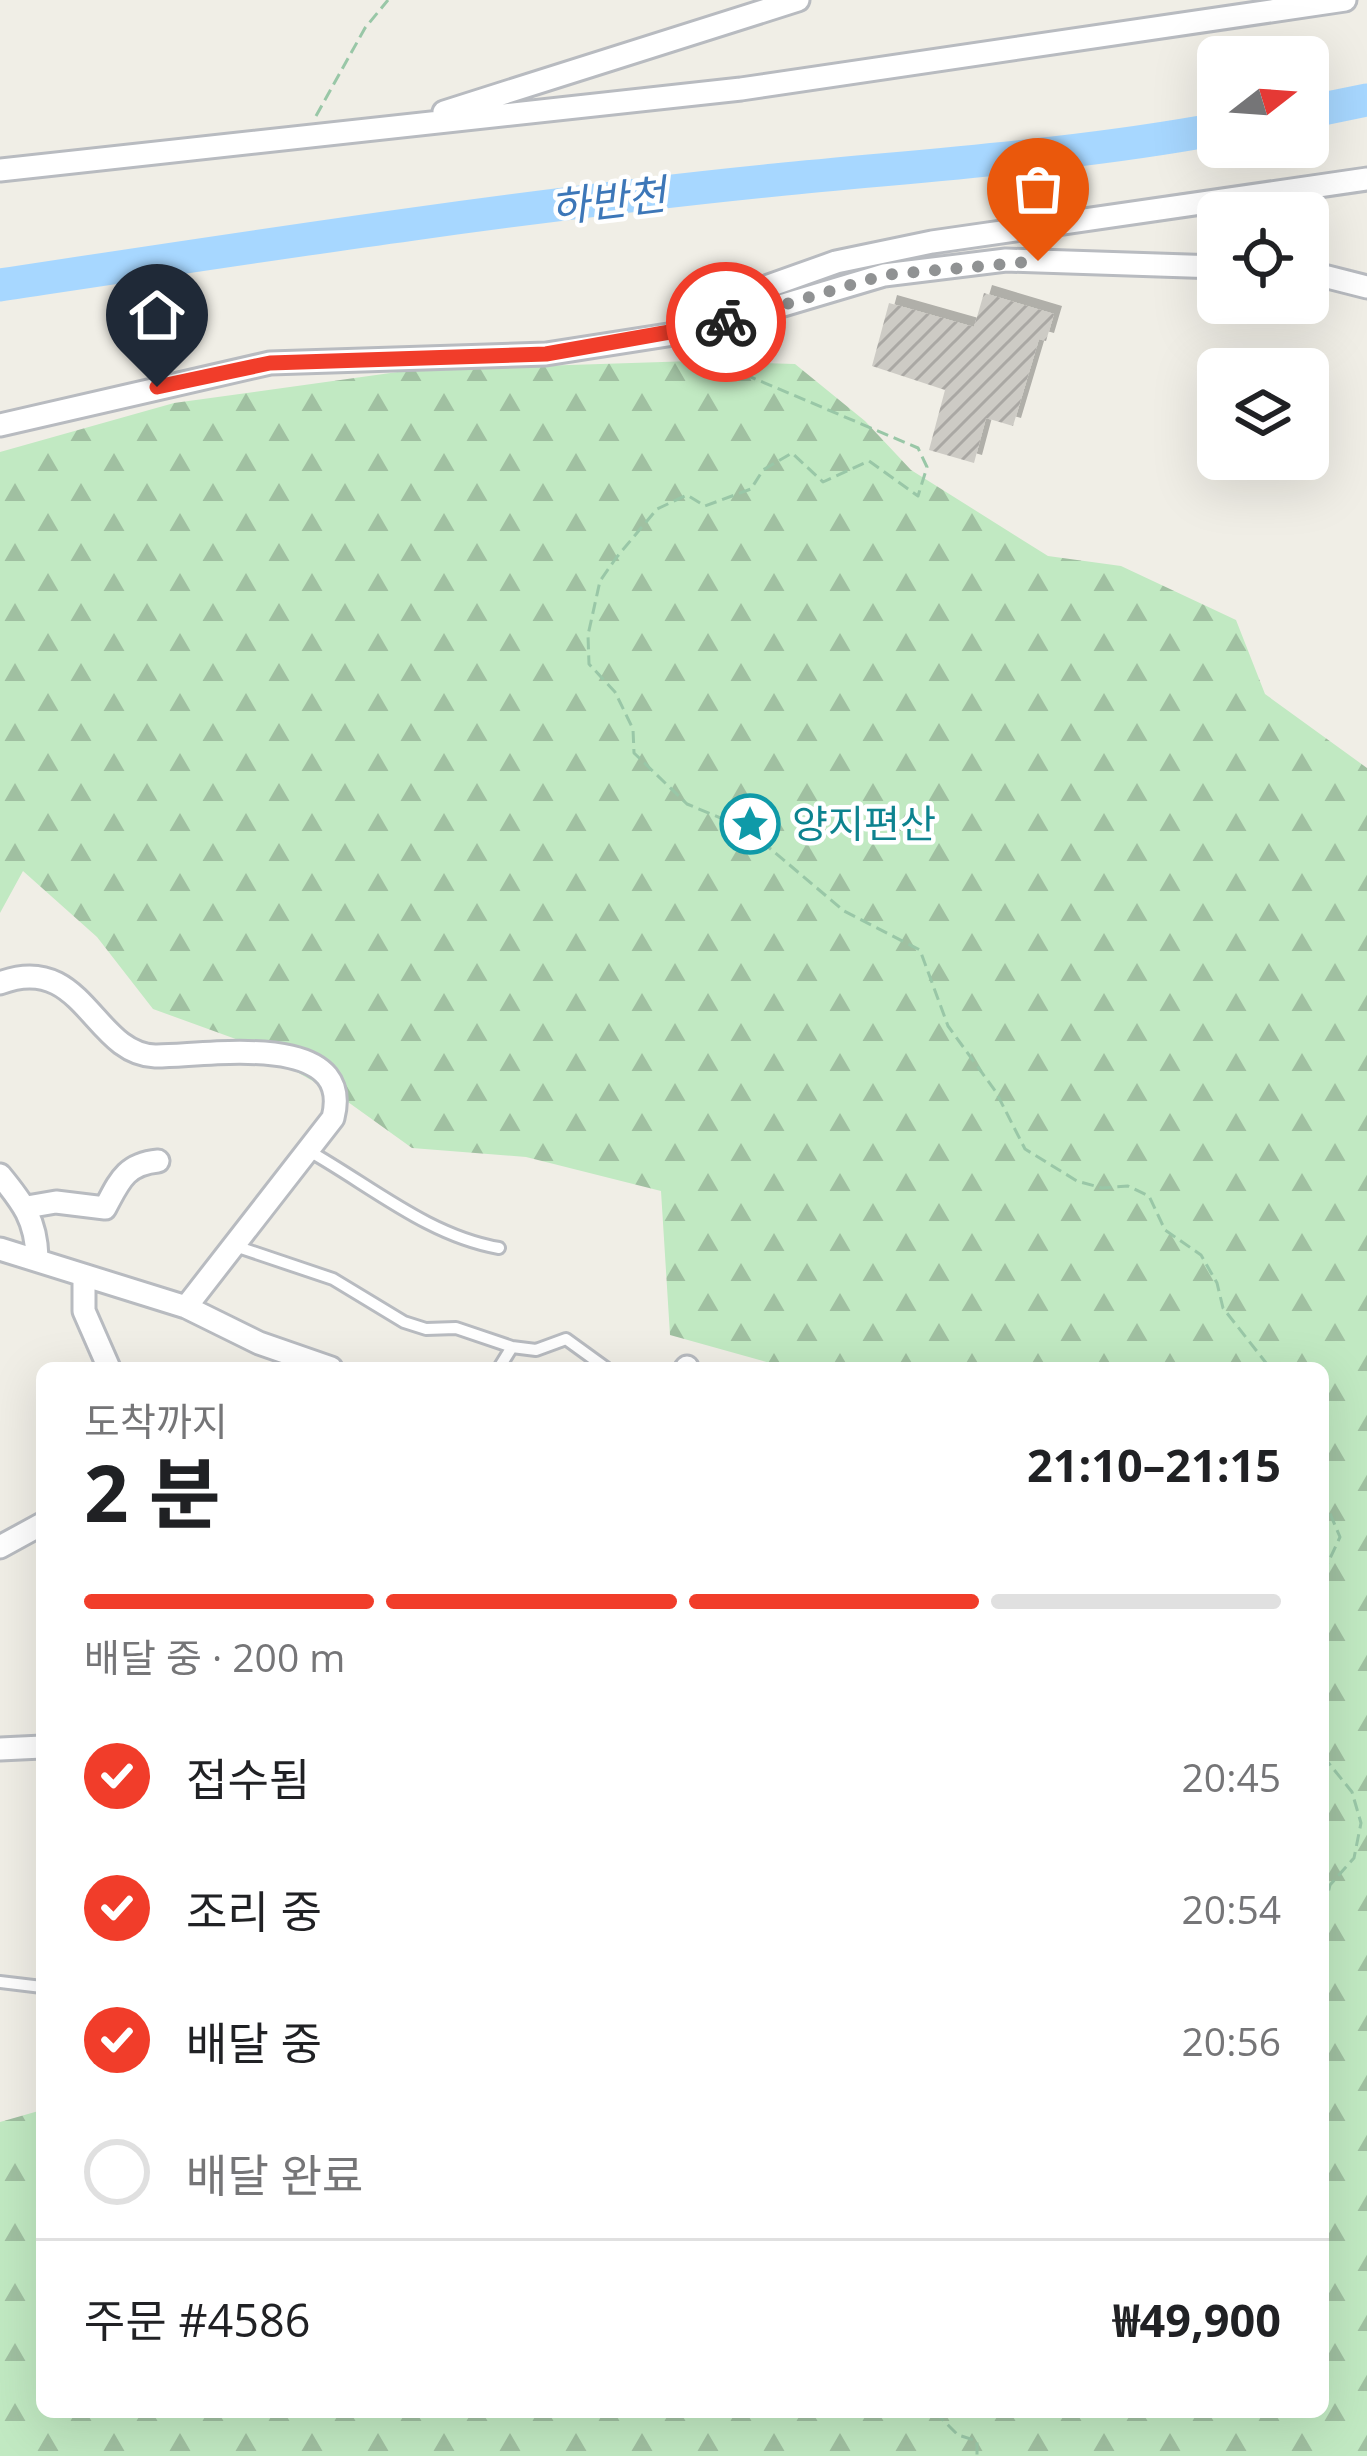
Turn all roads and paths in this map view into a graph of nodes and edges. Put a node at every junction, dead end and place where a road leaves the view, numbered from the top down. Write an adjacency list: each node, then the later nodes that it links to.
1 (388, 0): 5 (path)
2 (797, 0): 4 (street)
3 (1345, 0): 4 (street)
4 (428, 121): 5 (street)
5 (306, 133): 6 (street)
6 (0, 170)
7 (1367, 179): 12 (street)
8 (1197, 266): 11 (street)
9 (1329, 277): 10 (street)
10 (1367, 287)
11 (741, 318): 12 (street); 30 (path)
12 (706, 329): 13 (street)
13 (0, 425)
14 (0, 983): 15 (street)
15 (309, 1151): 19 (street); 20 (lane)
16 (158, 1161): 18 (street)
17 (0, 1175): 18 (street)
18 (27, 1207): 22 (street)
19 (232, 1245): 24 (street); 25 (lane)
20 (499, 1248)
21 (0, 1249): 22 (street)
22 (37, 1257): 23 (street)
23 (84, 1276): 24 (street); 26 (street)
24 (186, 1306): 27 (street)
25 (512, 1348): 28 (lane); 29 (lane)
26 (106, 1362)
27 (314, 1362)
28 (504, 1362)
29 (598, 1362)
30 (1265, 1362)
31 (1329, 1512): 34 (path)
32 (36, 1526): 33 (street)
33 (0, 1547)
34 (1329, 1561)
35 (36, 1748): 36 (street)
36 (0, 1749)
37 (1329, 1763): 38 (path)
38 (1329, 1889)
39 (0, 1982): 40 (lane)
40 (36, 1986)
41 (941, 2418): 42 (path)
42 (977, 2456)

